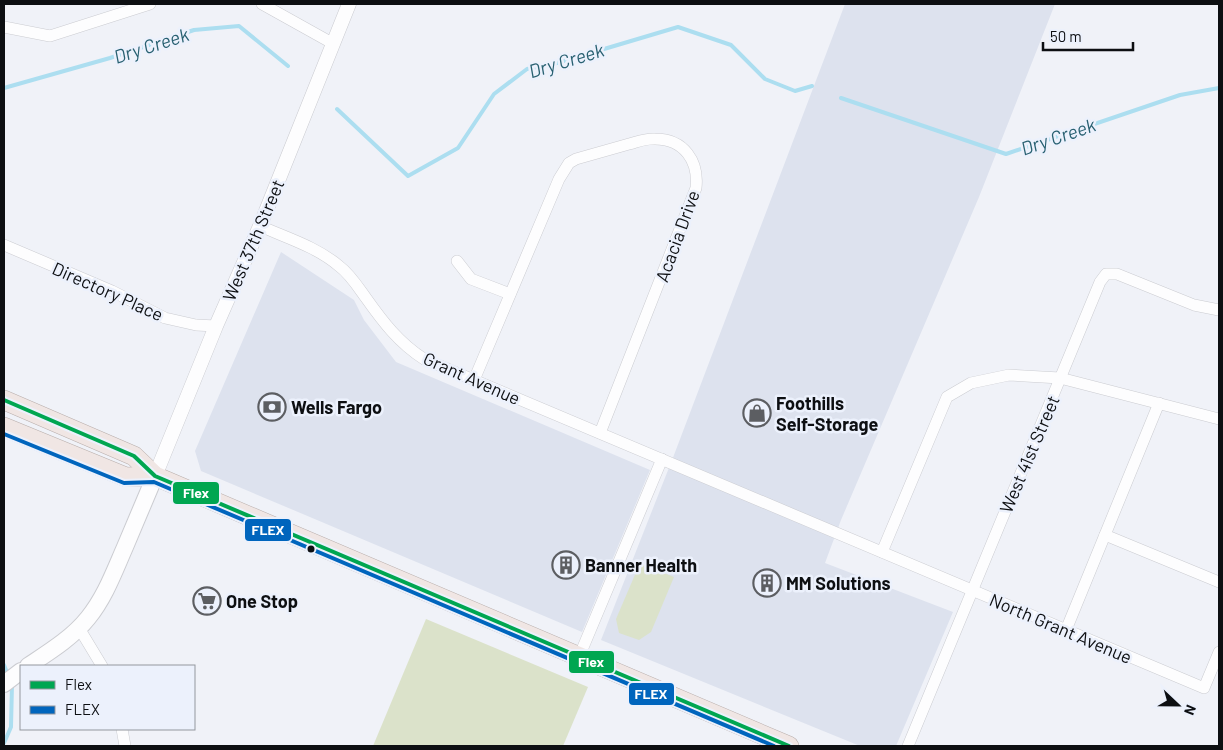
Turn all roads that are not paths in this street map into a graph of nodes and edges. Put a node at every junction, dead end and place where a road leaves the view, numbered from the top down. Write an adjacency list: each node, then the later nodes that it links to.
1 (150, 4): 4 (street)
2 (262, 4): 5 (street)
3 (349, 4): 5 (street, West 37th Street)
4 (4, 27)
5 (332, 43): 6 (street, West 37th Street)
6 (260, 226): 11 (street, West 37th Street); 13 (street, Grant Avenue)
7 (4, 245): 11 (street, Directory Place)
8 (457, 260): 9 (street)
9 (510, 294): 13 (street, Acacia Drive); 18 (street, Acacia Drive)
10 (1219, 310): 12 (street, West 41st Street)
11 (216, 326): 20 (street, West 37th Street)
12 (1060, 378): 15 (street); 22 (street); 24 (street, West 41st Street)
13 (474, 380): 18 (street, Grant Avenue)
14 (4, 400): 20 (highway)
15 (1159, 403): 16 (street); 21 (street)
16 (1219, 419)
17 (4, 427): 20 (highway)
18 (600, 433): 19 (street, Grant Avenue)
19 (662, 459): 22 (street, North Grant Avenue); 28 (street)
20 (155, 476): 25 (main road); 28 (highway)
21 (1105, 535): 23 (street); 26 (street)
22 (882, 552): 24 (street, North Grant Avenue)
23 (1219, 582)
24 (973, 590): 26 (street, North Grant Avenue); 36 (street, West 41st Street)
25 (79, 628): 29 (main road); 30 (street)
26 (1066, 630): 27 (street, North Grant Avenue)
27 (1219, 652)
28 (580, 657): 35 (highway)
29 (29, 665)
30 (101, 665)
31 (20, 672): 32 (main road)
32 (4, 684)
33 (122, 730): 34 (street)
34 (125, 746)
35 (789, 746)
36 (908, 746)

